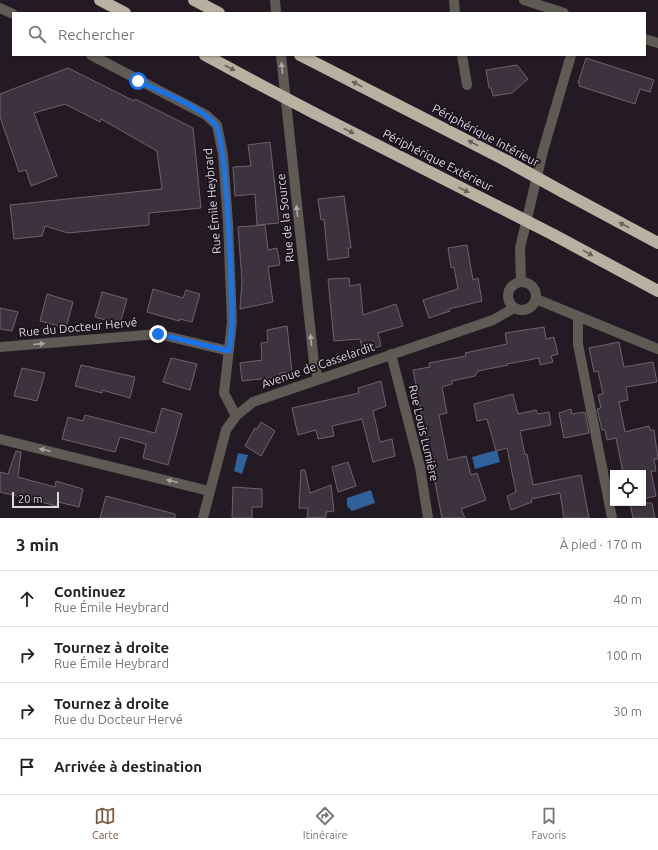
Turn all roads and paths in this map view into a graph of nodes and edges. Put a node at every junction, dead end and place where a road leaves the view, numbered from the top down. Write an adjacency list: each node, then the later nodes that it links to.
1 (100, 0): 7 (highway)
2 (194, 0): 8 (highway)
3 (275, 0): 9 (street)
4 (454, 0): 10 (street)
5 (524, 0): 11 (street)
6 (0, 8): 12 (street)
7 (123, 12)
8 (217, 12)
9 (276, 12)
10 (455, 12)
11 (561, 12)
12 (12, 14)
13 (646, 39): 14 (street)
14 (658, 42)
15 (93, 56): 30 (street, Rue Émile Heybrard)
16 (207, 56): 24 (highway, Périphérique Extérieur, one-way to 24, bridge)
17 (281, 56): 32 (street, Rue de la Source, one-way to 17)
18 (462, 56): 21 (street)
19 (571, 56): 23 (street)
20 (304, 57): 22 (highway, Périphérique Intérieur, one-way to 20, bridge)
21 (467, 85)
22 (658, 243)
23 (521, 282): 25 (street); 26 (street)
24 (658, 291)
25 (536, 299): 26 (street); 27 (street)
26 (514, 308): 31 (street, Avenue de Casselardit)
27 (578, 316): 29 (street); 38 (street)
28 (0, 347): 30 (street, Rue du Docteur Hervé, one-way to 30)
29 (658, 348)
30 (229, 351): 33 (street, Rue Émile Heybrard)
31 (391, 354): 32 (street, Avenue de Casselardit); 37 (street, Rue Louis Lumière)
32 (318, 378): 33 (street, Avenue de Casselardit)
33 (236, 416): 35 (street, Avenue de Casselardit)
34 (0, 440): 35 (street, one-way to 34)
35 (209, 491): 36 (street, Avenue de Casselardit)
36 (203, 518)
37 (428, 518)
38 (612, 518)

